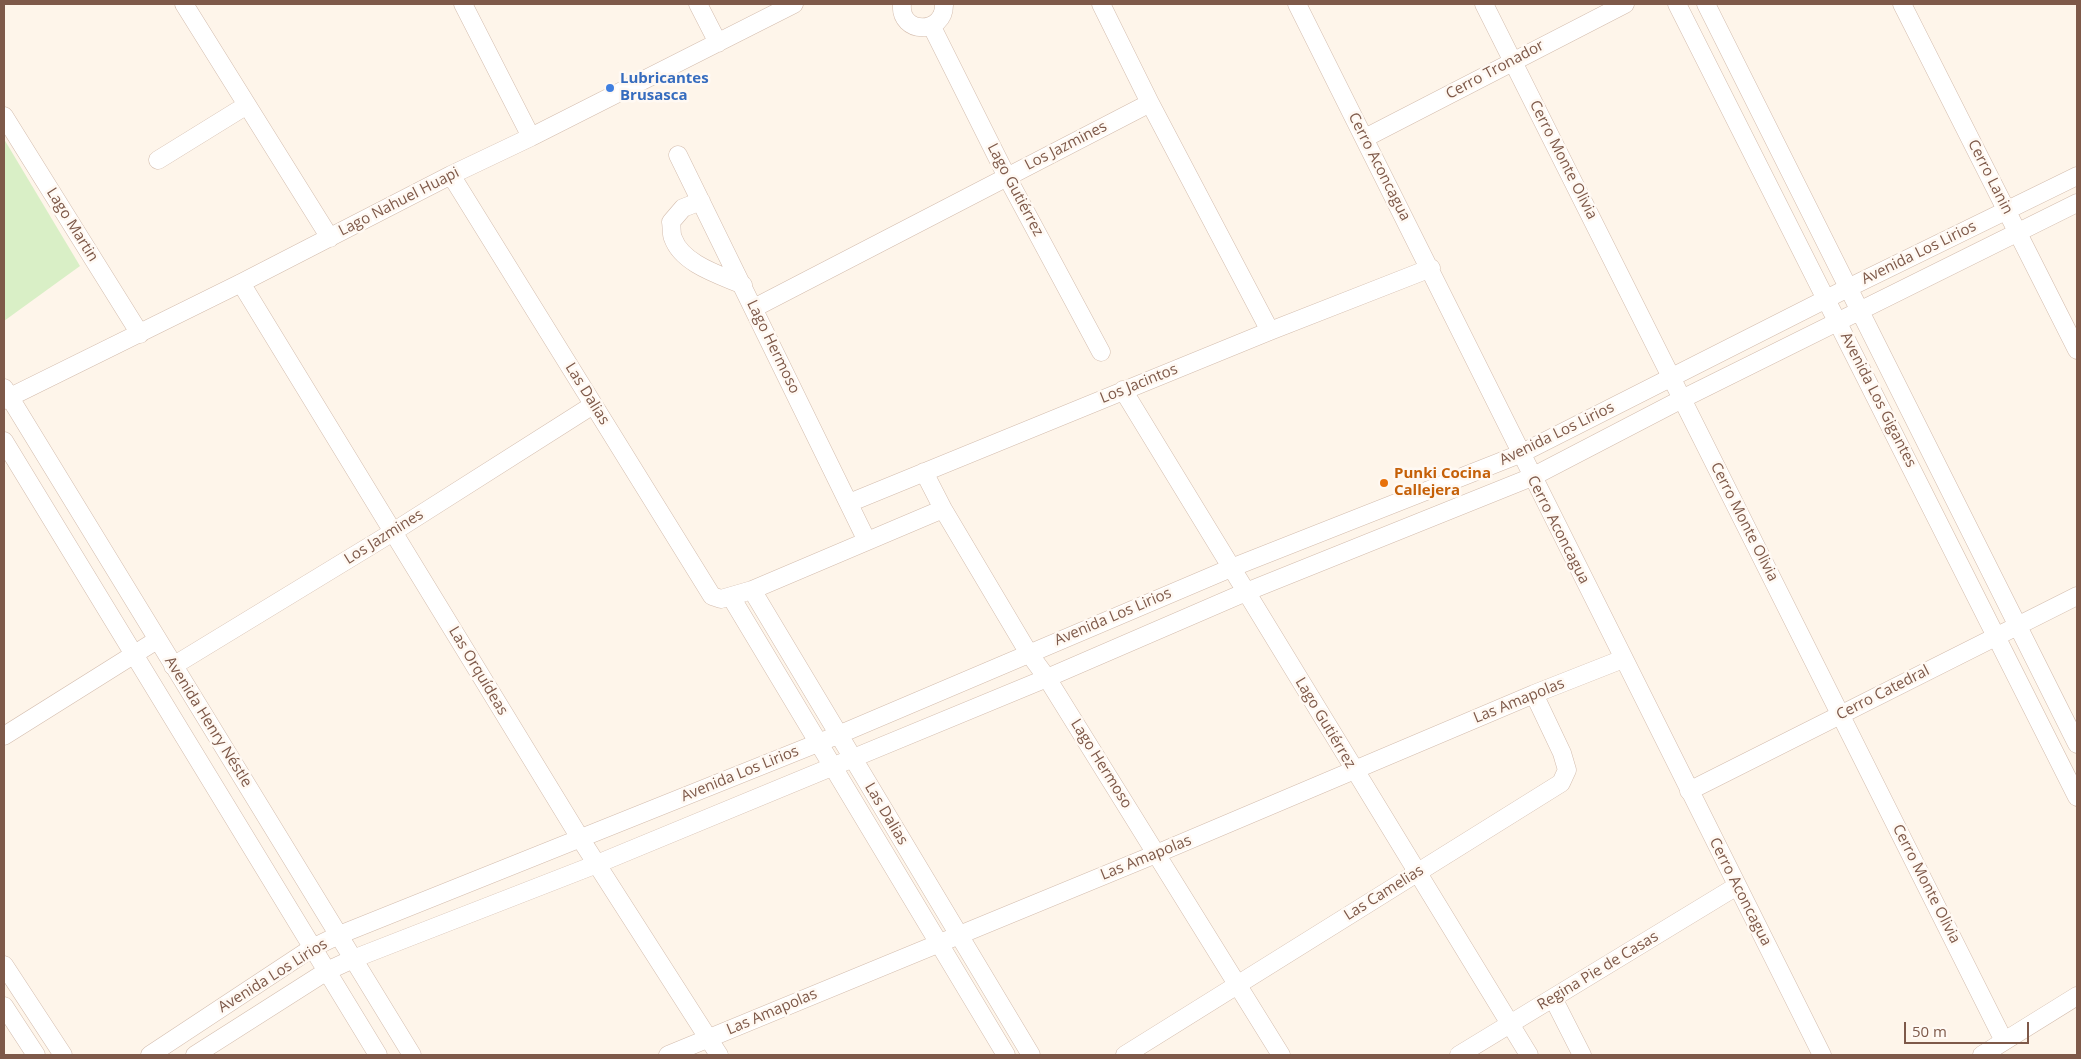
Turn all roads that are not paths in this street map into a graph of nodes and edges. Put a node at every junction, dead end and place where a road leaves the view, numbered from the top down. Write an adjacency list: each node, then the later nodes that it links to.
1 (184, 4): 18 (street)
2 (462, 4): 20 (street)
3 (698, 4): 15 (street)
4 (794, 4): 15 (street, Lago Nahuel Huapi)
5 (902, 4): 14 (street)
6 (944, 4): 14 (street)
7 (1101, 4): 17 (street)
8 (1297, 4): 21 (street, Cerro Aconcagua)
9 (1484, 4): 16 (street, Cerro Monte Olivia)
10 (1625, 4): 16 (street, Cerro Tronador)
11 (1677, 4): 36 (street, Avenida Los Gigantes)
12 (1706, 4): 35 (street, Avenida Los Gigantes)
13 (1902, 4): 29 (street, Cerro Lanin)
14 (932, 26): 26 (street, Lago Gutiérrez)
15 (718, 43): 20 (street, Lago Nahuel Huapi)
16 (1513, 60): 21 (street, Cerro Tronador); 44 (street, Cerro Monte Olivia)
17 (1150, 103): 26 (street, Los Jazmines); 40 (street)
18 (247, 105): 23 (street); 31 (street)
19 (4, 116): 41 (street, Lago Martin)
20 (531, 137): 24 (street, Lago Nahuel Huapi)
21 (1365, 138): 32 (street, Cerro Aconcagua)
22 (678, 154): 27 (street, Lago Hermoso)
23 (158, 160)
24 (452, 175): 31 (street, Lago Nahuel Huapi); 48 (street, Las Dalias)
25 (2077, 176): 29 (street, Avenida Los Lirios)
26 (1007, 177): 37 (street, Los Jazmines); 43 (street, Lago Gutiérrez)
27 (701, 201): 34 (street, Lago Hermoso); 34 (street)
28 (2077, 203): 30 (street, Avenida Los Lirios)
29 (2007, 210): 30 (street, Cerro Lanin); 35 (street, Avenida Los Lirios)
30 (2018, 232): 38 (street, Avenida Los Lirios); 42 (street, Cerro Lanin)
31 (330, 238): 33 (street, Lago Nahuel Huapi)
32 (1431, 268): 40 (street, Los Jacintos); 50 (street, Cerro Aconcagua)
33 (241, 283): 41 (street, Lago Nahuel Huapi); 55 (street, Las Orquídeas)
34 (742, 285): 37 (street, Lago Hermoso)
35 (1848, 288): 36 (street, Avenida Los Lirios); 38 (street, Avenida Los Gigantes)
36 (1827, 299): 39 (street, Avenida Los Gigantes); 44 (street, Avenida Los Lirios)
37 (754, 308): 53 (street, Lago Hermoso)
38 (1859, 310): 39 (street, Avenida Los Lirios); 62 (street, Avenida Los Gigantes)
39 (1838, 320): 47 (street, Avenida Los Lirios); 63 (street, Avenida Los Gigantes)
40 (1270, 330): 45 (street, Los Jacintos)
41 (140, 334): 46 (street, Lago Nahuel Huapi)
42 (2077, 350)
43 (1101, 352)
44 (1671, 377): 47 (street, Cerro Monte Olivia); 50 (street, Avenida Los Lirios)
45 (1124, 390): 51 (street, Los Jacintos); 57 (street, Lago Gutiérrez)
46 (6, 395): 64 (street, Avenida Henry Néstle)
47 (1682, 399): 52 (street, Avenida Los Lirios); 71 (street, Cerro Monte Olivia)
48 (593, 405): 55 (street, Los Jazmines); 61 (street, Las Dalias)
49 (4, 441): 66 (street, Avenida Henry Néstle)
50 (1520, 454): 52 (street, Cerro Aconcagua); 57 (street, Avenida Los Lirios)
51 (924, 472): 53 (street, Los Jacintos); 54 (street, Lago Hermoso)
52 (1532, 477): 59 (street, Avenida Los Lirios); 67 (street, Cerro Aconcagua)
53 (849, 503): 56 (street, Lago Hermoso)
54 (943, 510): 56 (street); 65 (street, Lago Hermoso)
55 (393, 532): 68 (street, Los Jazmines); 81 (street, Las Orquídeas)
56 (867, 541): 58 (street)
57 (1231, 568): 59 (street, Lago Gutiérrez); 65 (street, Avenida Los Lirios)
58 (752, 590): 61 (street); 72 (street, Las Dalias)
59 (1246, 592): 69 (street, Avenida Los Lirios); 78 (street, Lago Gutiérrez)
60 (2077, 596): 62 (street, Cerro Catedral)
61 (731, 597): 74 (street, Las Dalias)
62 (2018, 625): 63 (street, Cerro Catedral); 75 (street, Avenida Los Gigantes)
63 (1996, 636): 71 (street, Cerro Catedral); 80 (street, Avenida Los Gigantes)
64 (157, 640): 66 (street); 68 (street, Avenida Henry Néstle)
65 (1028, 652): 69 (street, Lago Hermoso); 72 (street, Avenida Los Lirios)
66 (134, 655): 73 (street); 89 (street, Avenida Henry Néstle)
67 (1624, 659): 70 (street, Las Amapolas); 79 (street, Cerro Aconcagua)
68 (174, 666): 87 (street, Avenida Henry Néstle)
69 (1047, 678): 76 (street, Avenida Los Lirios); 82 (street, Lago Hermoso)
70 (1534, 694): 78 (street, Las Amapolas); 84 (street, Las Camelias)
71 (1840, 714): 79 (street, Cerro Catedral); 99 (street, Cerro Monte Olivia)
72 (838, 735): 74 (street, Avenida Los Lirios); 76 (street, Las Dalias)
73 (4, 736)
74 (819, 742): 77 (street, Las Dalias); 81 (street, Avenida Los Lirios)
75 (2077, 744)
76 (852, 758): 77 (street, Avenida Los Lirios); 86 (street, Las Dalias)
77 (832, 765): 83 (street, Avenida Los Lirios); 88 (street, Las Dalias)
78 (1354, 771): 82 (street, Las Amapolas); 84 (street, Lago Gutiérrez)
79 (1690, 791): 85 (street, Cerro Aconcagua)
80 (2077, 797)
81 (580, 838): 83 (street, Las Orquídeas); 87 (street, Avenida Los Lirios)
82 (1156, 854): 86 (street, Las Amapolas); 93 (street, Lago Hermoso)
83 (597, 864): 90 (street, Avenida Los Lirios); 98 (street, Las Orquídeas)
84 (1416, 872): 93 (street, Las Camelias); 97 (street, Lago Gutiérrez)
85 (1737, 886): 95 (street, Regina Pie de Casas); 115 (street, Cerro Aconcagua)
86 (958, 934): 88 (street, Las Amapolas); 109 (street, Las Dalias)
87 (339, 935): 89 (street, Avenida Los Lirios); 90 (street, Avenida Henry Néstle)
88 (939, 942): 98 (street, Las Amapolas); 108 (street, Las Dalias)
89 (312, 948): 92 (street, Avenida Henry Néstle); 102 (street, Avenida Los Lirios)
90 (353, 959): 92 (street, Avenida Los Lirios); 105 (street, Avenida Henry Néstle)
91 (4, 965): 101 (street)
92 (327, 971): 103 (street, Avenida Los Lirios); 104 (street, Avenida Henry Néstle)
93 (1237, 984): 110 (street, Las Camelias); 111 (street, Lago Hermoso)
94 (2077, 996): 99 (street)
95 (1552, 998): 97 (street, Regina Pie de Casas); 114 (street)
96 (4, 1006): 100 (street)
97 (1510, 1024): 112 (street, Regina Pie de Casas); 113 (street, Lago Gutiérrez)
98 (709, 1038): 106 (street, Las Amapolas); 107 (street, Las Orquídeas)
99 (2004, 1041): 116 (street)
100 (36, 1055)
101 (63, 1055)
102 (150, 1055)
103 (195, 1055)
104 (378, 1055)
105 (412, 1055)
106 (668, 1055)
107 (719, 1055)
108 (1006, 1055)
109 (1031, 1055)
110 (1125, 1055)
111 (1281, 1055)
112 (1459, 1055)
113 (1529, 1055)
114 (1582, 1055)
115 (1822, 1055)
116 (1982, 1055)

